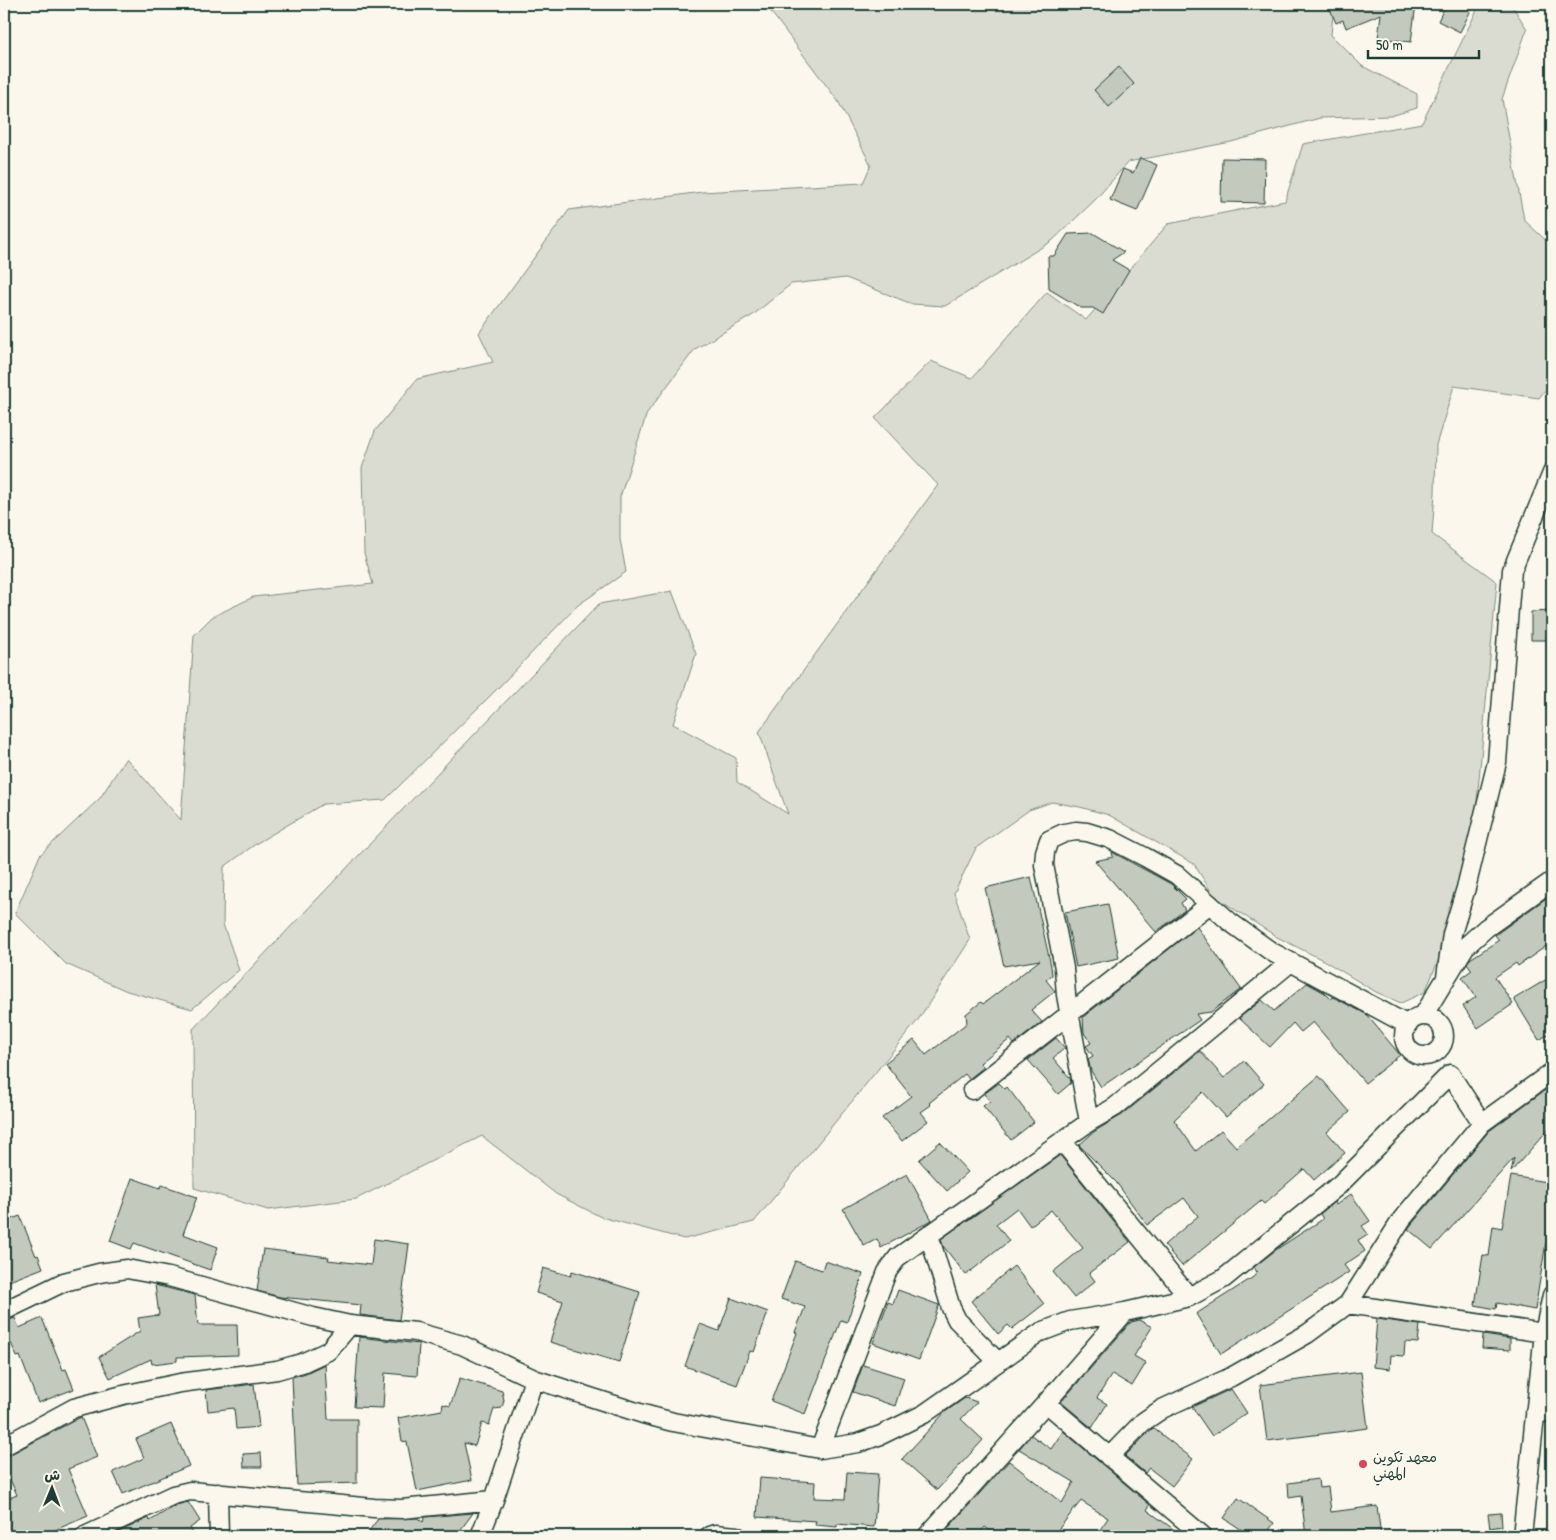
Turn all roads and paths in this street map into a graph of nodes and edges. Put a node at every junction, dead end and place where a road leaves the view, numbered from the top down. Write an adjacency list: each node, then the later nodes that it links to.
1 (1552, 473): 5 (street)
2 (1552, 881): 5 (street)
3 (1210, 904): 4 (street); 6 (street); 6 (street)
4 (1291, 962): 8 (street); 13 (street)
5 (1446, 977): 7 (street)
6 (1070, 1014): 12 (street); 13 (street)
7 (1423, 1016): 8 (street); 9 (street)
8 (1408, 1025): 9 (street)
9 (1437, 1052): 11 (street)
10 (1552, 1072): 14 (street)
11 (1450, 1074): 14 (street); 18 (street)
12 (972, 1090)
13 (1089, 1122): 15 (street)
14 (1482, 1123): 19 (street)
15 (1062, 1141): 16 (street); 18 (street)
16 (929, 1235): 24 (street); 29 (street)
17 (1552, 1295): 23 (street)
18 (1189, 1297): 21 (street)
19 (1348, 1304): 23 (street); 30 (street)
20 (4, 1311): 22 (street)
21 (1125, 1312): 24 (street); 26 (street)
22 (350, 1324): 25 (street); 28 (street)
23 (1544, 1333): 27 (street)
24 (998, 1362): 29 (street)
25 (534, 1379): 29 (street); 32 (street)
26 (1046, 1403): 30 (street); 38 (street)
27 (1544, 1412): 40 (street)
28 (4, 1446)
29 (820, 1448)
30 (1110, 1457): 39 (street)
31 (218, 1493): 32 (street); 33 (street); 34 (street)
32 (494, 1500): 35 (street)
33 (85, 1536)
34 (219, 1536)
35 (480, 1536)
36 (709, 1536): 37 (street)
37 (736, 1536)
38 (927, 1536)
39 (1203, 1536)
40 (1522, 1536)

